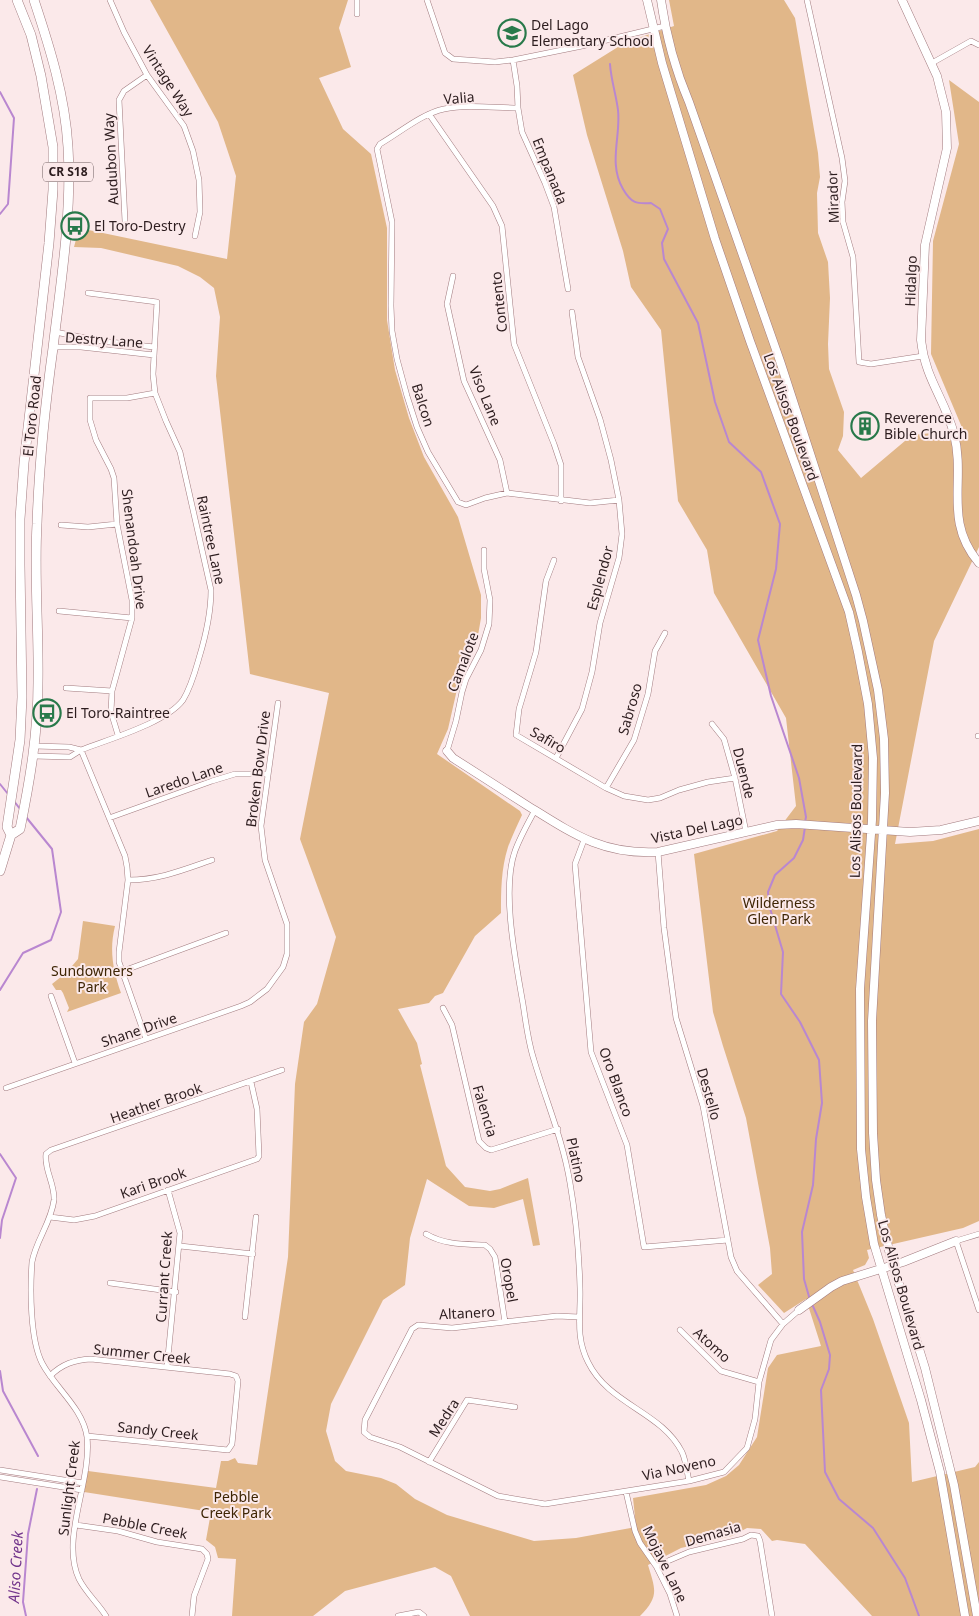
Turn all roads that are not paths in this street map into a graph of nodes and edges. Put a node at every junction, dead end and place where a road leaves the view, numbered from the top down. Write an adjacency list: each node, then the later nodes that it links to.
1 (17, 0): 67 (main road, El Toro Road)
2 (34, 0): 26 (main road, El Toro Road / CR S18)
3 (110, 0): 16 (street, Vintage Way)
4 (357, 0): 10 (street)
5 (427, 0): 14 (street)
6 (647, 0): 12 (main road, Los Alisos Boulevard)
7 (660, 0): 11 (main road, Los Alisos Boulevard)
8 (807, 0): 34 (street, Mirador)
9 (902, 0): 15 (main road, Hidalgo)
10 (357, 14)
11 (665, 26): 12 (street); 65 (main road, Los Alisos Boulevard)
12 (653, 29): 14 (street); 64 (main road, Los Alisos Boulevard)
13 (979, 45): 15 (street)
14 (513, 60): 17 (street, Empanada)
15 (932, 63): 34 (main road, Hidalgo)
16 (147, 75): 20 (street, Audubon Way); 21 (street, Vintage Way)
17 (518, 108): 18 (street, Valia); 23 (street, Empanada)
18 (429, 114): 19 (street, Valia); 38 (street, Contento)
19 (380, 144): 36 (street, Balcon)
20 (125, 221)
21 (194, 236)
22 (453, 276): 36 (street, Viso Lane)
23 (568, 289)
24 (88, 293): 30 (street, Raintree Lane)
25 (572, 312): 37 (street, Esplendor)
26 (55, 332): 27 (street, Destry Lane); 29 (main road, El Toro Road / CR S18)
27 (89, 339): 28 (street, Destry Lane); 31 (street)
28 (128, 344): 30 (street, Destry Lane); 32 (street)
29 (53, 347): 31 (street, Destry Lane); 54 (main road, El Toro Road / CR S18)
30 (154, 347): 33 (street, Raintree Lane)
31 (88, 348): 32 (street, Destry Lane)
32 (127, 352): 33 (street, Destry Lane)
33 (154, 355): 35 (street, Raintree Lane)
34 (923, 356): 43 (main road, Hidalgo)
35 (155, 393): 39 (street, Shenandoah Drive); 51 (street, Raintree Lane)
36 (507, 493): 38 (street, Balcon)
37 (619, 500): 38 (street, Balcon); 57 (street, Esplendor)
38 (560, 501)
39 (117, 524): 40 (street); 45 (street, Shenandoah Drive)
40 (61, 525)
41 (484, 550): 55 (street, Camalote)
42 (554, 560): 57 (street, Safiro)
43 (979, 563)
44 (59, 611): 45 (street)
45 (132, 618): 48 (street, Shenandoah Drive)
46 (665, 633): 60 (street, Sabroso)
47 (66, 688): 48 (street)
48 (112, 691): 51 (street, Shenandoah Drive)
49 (278, 703): 58 (street, Broken Bow Drive)
50 (712, 724): 59 (street, Duende)
51 (118, 735): 53 (street, Raintree Lane)
52 (60, 747): 53 (street); 54 (street); 56 (street)
53 (81, 750): 56 (street, Raintree Lane); 62 (street)
54 (34, 751): 56 (street, Raintree Lane); 67 (main road, El Toro Road / CR S18)
55 (448, 751): 61 (main road, Vista Del Lago)
56 (60, 757)
57 (556, 758): 60 (street, Safiro)
58 (268, 774): 62 (street, Laredo Lane); 75 (street, Broken Bow Drive)
59 (736, 778): 60 (street, Safiro); 66 (street, Duende)
60 (606, 788)
61 (535, 810): 68 (main road, Vista Del Lago); 83 (street, Platino)
62 (109, 818): 72 (street)
63 (979, 822): 65 (main road, Vista Del Lago)
64 (871, 830): 65 (main road, Vista Del Lago); 66 (main road, Vista Del Lago); 95 (main road, Los Alisos Boulevard)
65 (882, 830): 94 (main road, Los Alisos Boulevard)
66 (746, 832): 69 (main road, Vista Del Lago)
67 (12, 835): 71 (main road)
68 (584, 840): 69 (main road, Vista Del Lago); 90 (street, Oro Blanco)
69 (658, 852): 90 (street, Destello)
70 (212, 860): 72 (street)
71 (0, 871)
72 (128, 880): 74 (street)
73 (226, 933): 74 (street)
74 (123, 971): 78 (street)
75 (274, 981): 78 (street, Shane Drive)
76 (51, 996): 79 (street)
77 (443, 1008): 83 (street, Falencia)
78 (146, 1039): 79 (street, Shane Drive)
79 (75, 1063): 82 (street, Shane Drive)
80 (282, 1070): 81 (street, Heather Brook)
81 (251, 1082): 84 (street, Heather Brook); 85 (street, Kari Brook)
82 (6, 1088)
83 (558, 1129): 101 (street, Platino)
84 (45, 1162): 86 (street, Sunlight Creek)
85 (168, 1190): 86 (street, Kari Brook); 92 (street, Currant Creek)
86 (50, 1217): 106 (street, Sunlight Creek)
87 (256, 1217): 93 (street)
88 (426, 1234): 102 (street, Oropel)
89 (979, 1234): 91 (street, Via Noveno)
90 (728, 1240): 103 (street, Destello)
91 (956, 1241): 94 (main road, Via Noveno); 99 (street)
92 (180, 1246): 93 (street); 97 (street, Currant Creek)
93 (252, 1254): 100 (street)
94 (893, 1265): 95 (main road, Via Noveno); 128 (main road, Los Alisos Boulevard)
95 (882, 1268): 98 (main road, Via Noveno); 127 (main road, Los Alisos Boulevard)
96 (110, 1283): 97 (street)
97 (176, 1292): 105 (street, Currant Creek)
98 (799, 1310): 103 (street, Via Noveno)
99 (979, 1310)
100 (245, 1316)
101 (579, 1317): 102 (street, Altanero); 115 (street, Platino)
102 (506, 1322): 109 (street, Altanero)
103 (783, 1324): 107 (street, Via Noveno)
104 (680, 1330): 107 (street, Atomo)
105 (168, 1367): 106 (street, Summer Creek); 111 (street, Summer Creek)
106 (50, 1376): 110 (street, Sunlight Creek)
107 (759, 1382): 115 (street, Via Noveno)
108 (515, 1407): 112 (street, Medra)
109 (364, 1432): 112 (street, Via Noveno)
110 (87, 1436): 111 (street, Sandy Creek); 116 (street, Sunlight Creek)
111 (228, 1450)
112 (429, 1462): 118 (street, Via Noveno)
113 (0, 1470): 116 (street)
114 (0, 1477): 117 (street)
115 (689, 1482): 118 (street, Via Noveno)
116 (83, 1483): 117 (street, Sunlight Creek)
117 (82, 1490): 119 (street, Sunlight Creek)
118 (626, 1492): 120 (street, Mojave Lane)
119 (76, 1525): 121 (street, Sunlight Creek); 122 (street, Pebble Creek)
120 (656, 1566): 125 (street, Mojave Lane); 126 (street, Demasia)
121 (106, 1616)
122 (192, 1616)
123 (398, 1616): 124 (street)
124 (424, 1616)
125 (677, 1616)
126 (772, 1616)
127 (965, 1616)
128 (978, 1616)

